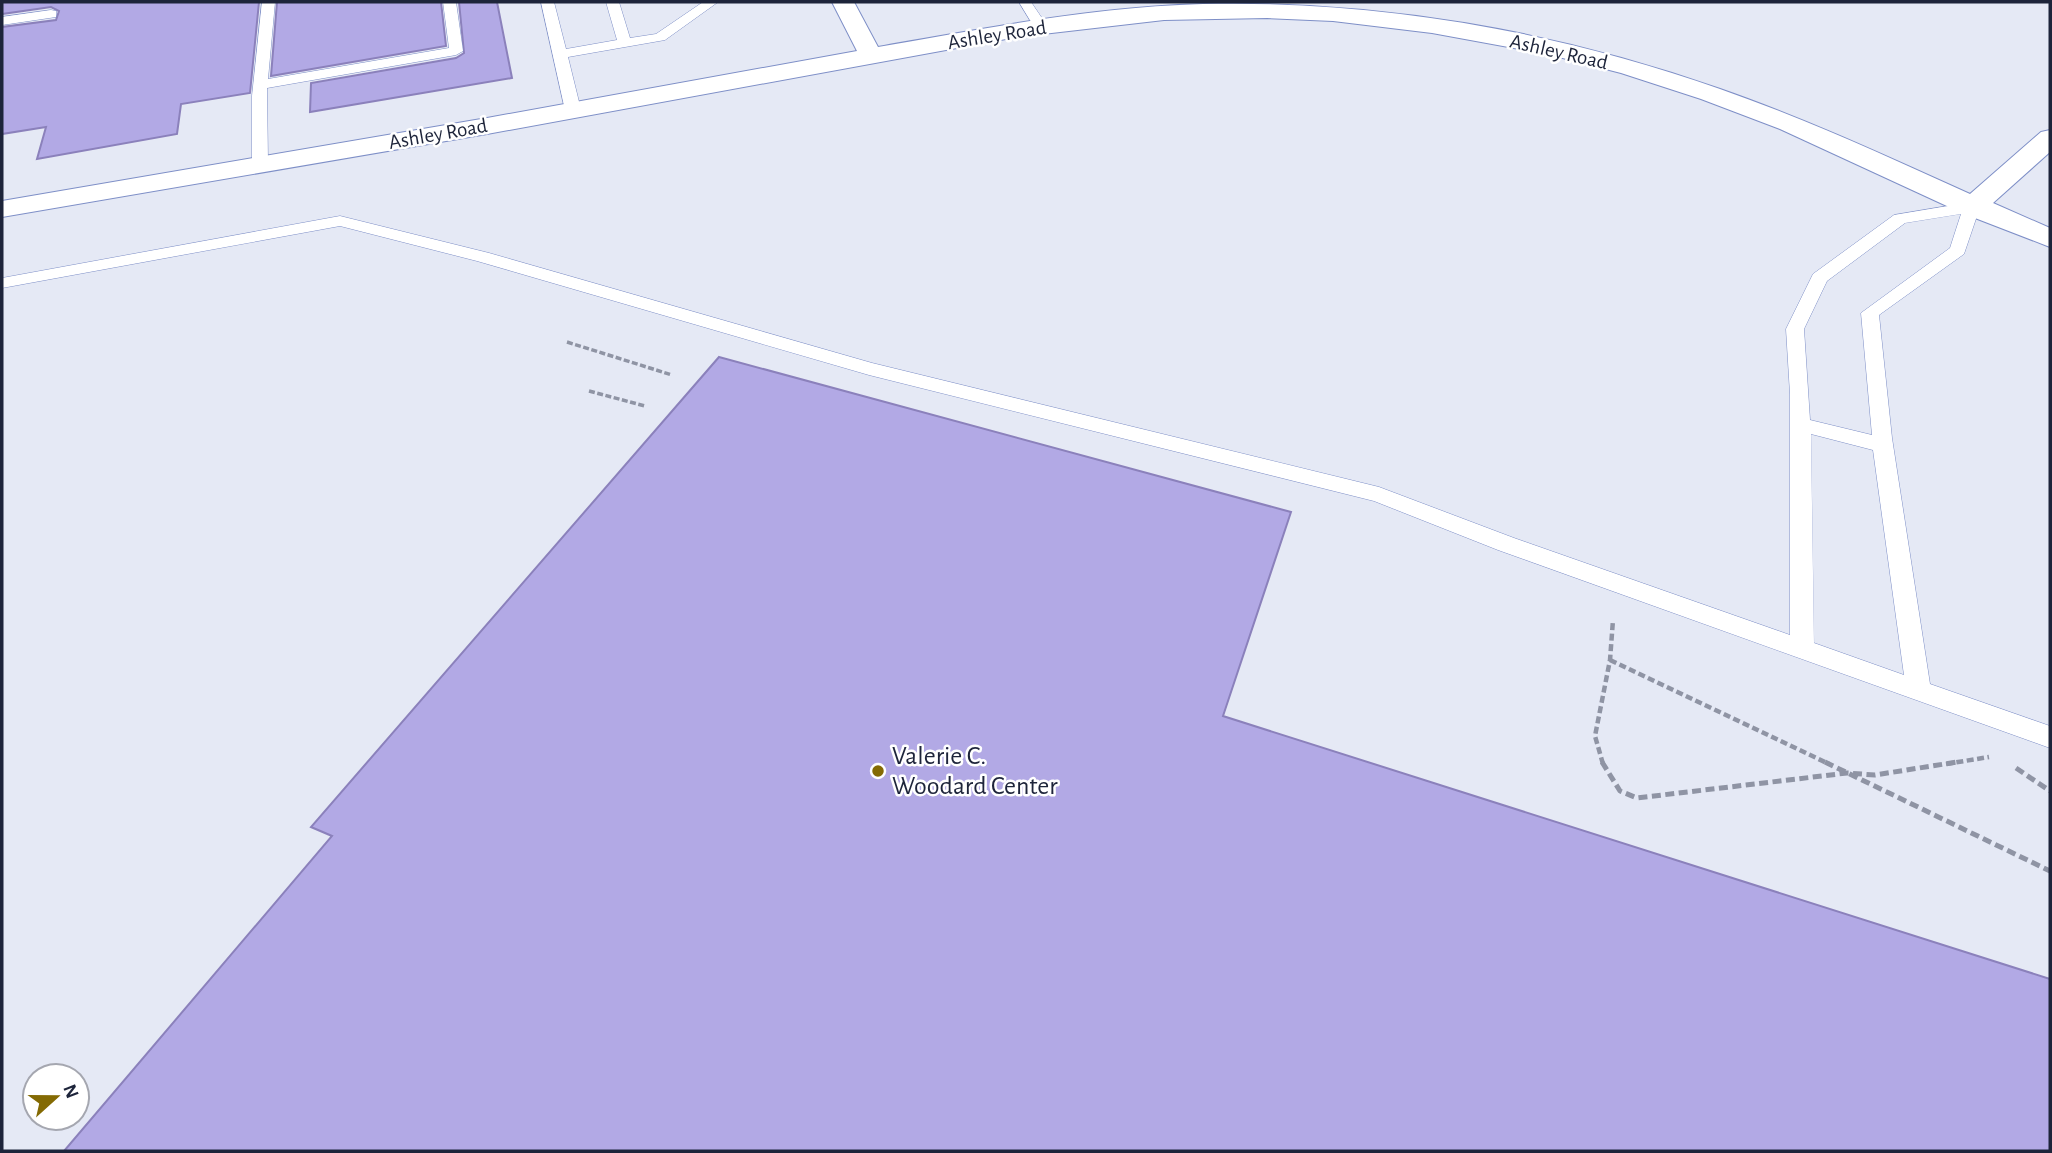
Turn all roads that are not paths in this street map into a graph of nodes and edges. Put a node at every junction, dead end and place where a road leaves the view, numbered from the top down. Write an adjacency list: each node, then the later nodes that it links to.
1 (268, 2): 15 (lane)
2 (449, 2): 15 (lane)
3 (547, 2): 13 (lane)
4 (612, 2): 12 (lane)
5 (711, 2): 12 (lane)
6 (844, 2): 14 (street)
7 (1025, 2): 11 (lane)
8 (1174, 7): 11 (street, Ashley Road); 19 (street, Ashley Road)
9 (51, 13): 10 (lane)
10 (2, 21)
11 (1041, 27): 14 (street, Ashley Road)
12 (625, 43): 13 (lane)
13 (560, 54): 16 (lane)
14 (871, 56): 16 (street, Ashley Road)
15 (260, 85): 18 (lane)
16 (573, 110): 18 (street, Ashley Road)
17 (2050, 138): 19 (street)
18 (260, 164): 20 (street, Ashley Road)
19 (1972, 207): 21 (street, Ashley Road); 22 (street, Ashley Road); 24 (lane); 25 (lane)
20 (2, 209)
21 (2050, 238)
22 (2050, 259)
23 (2, 283): 26 (lane)
24 (1800, 424): 25 (lane); 26 (lane)
25 (1883, 445): 27 (lane)
26 (1802, 649): 27 (lane)
27 (1919, 691): 28 (lane)
28 (2050, 737)

